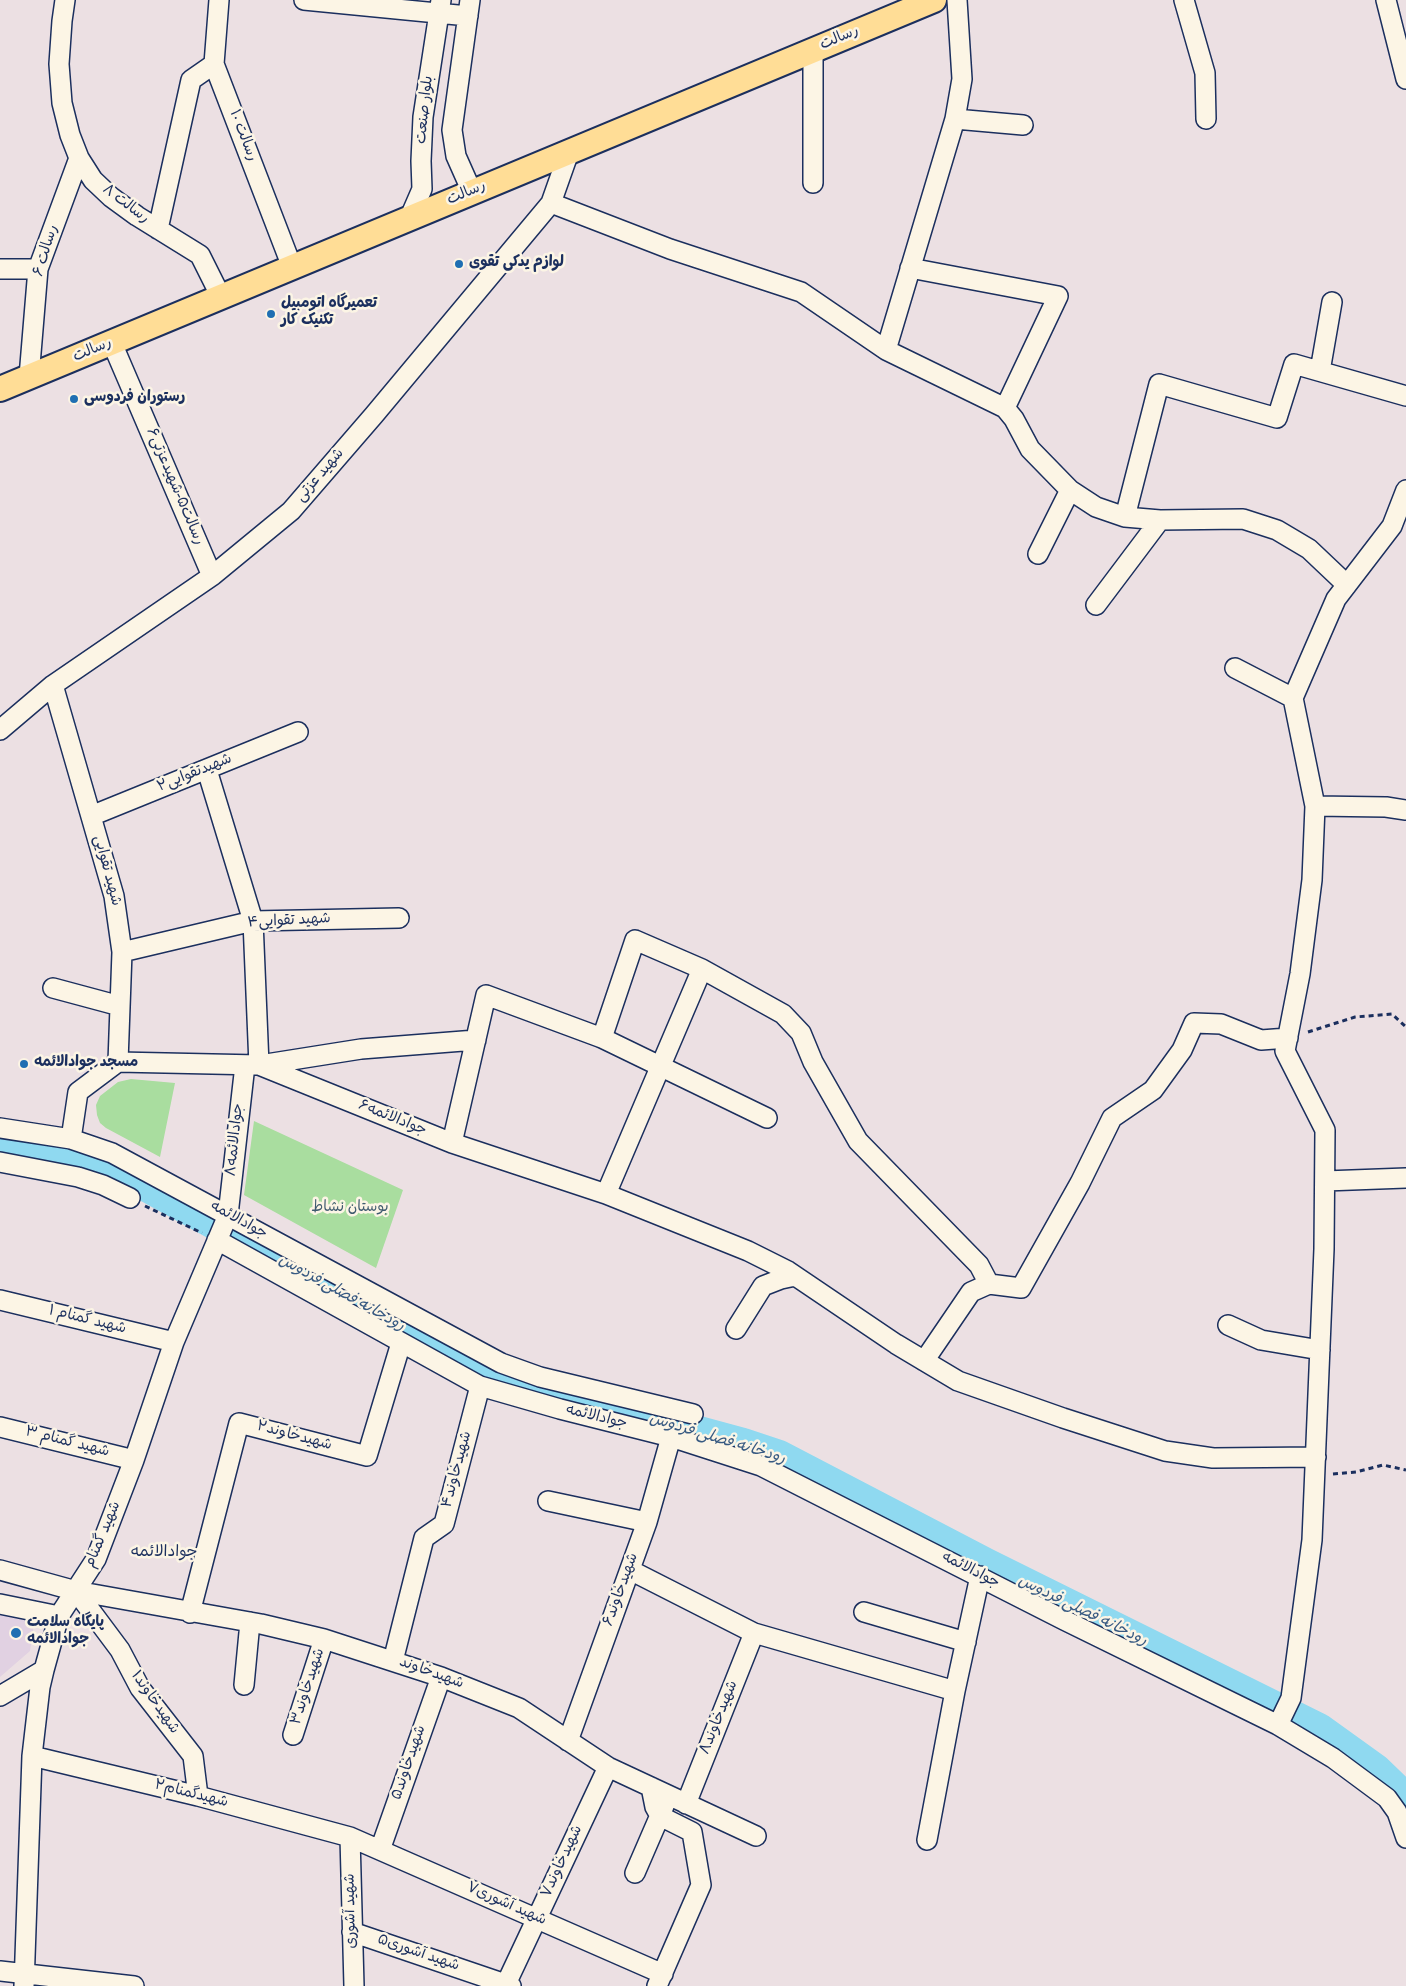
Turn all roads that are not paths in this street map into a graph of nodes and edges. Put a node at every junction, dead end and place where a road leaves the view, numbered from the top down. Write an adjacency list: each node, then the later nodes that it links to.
1 (65, 0): 18 (street, رسالت ۸)
2 (219, 0): 12 (street, رسالت ۱۰)
3 (304, 0): 8 (street)
4 (934, 0): 11 (main road, رسالت)
5 (957, 0): 14 (street)
6 (1184, 0): 15 (street)
7 (1386, 0): 13 (street)
8 (362, 3): 9 (street)
9 (440, 7): 10 (street); 22 (street, بلوار صنعت)
10 (469, 8): 20 (street, بلوار صنعت)
11 (813, 50): 17 (main road, رسالت); 19 (street)
12 (214, 64): 23 (street); 24 (street, رسالت ۱۰)
13 (1406, 79)
14 (955, 119): 16 (street); 25 (street)
15 (1206, 119)
16 (1023, 125)
17 (569, 152): 20 (main road, رسالت); 21 (street, شهید عزتی)
18 (79, 158): 23 (street, رسالت ۸); 27 (street, رسالت ۶)
19 (813, 183)
20 (472, 192): 22 (main road, رسالت)
21 (552, 203): 31 (street); 42 (street, شهید عزتی)
22 (409, 219): 24 (main road, رسالت)
23 (158, 229): 28 (street, رسالت ۸)
24 (292, 267): 28 (main road, رسالت)
25 (910, 268): 31 (street); 36 (street)
26 (0, 269): 27 (street)
27 (38, 270): 33 (street, رسالت ۶)
28 (221, 297): 30 (main road, رسالت)
29 (1332, 302): 32 (street)
30 (112, 343): 33 (main road, رسالت); 42 (street, رسالت۵-شهیدعزتی۶)
31 (886, 350): 36 (street)
32 (1320, 371): 35 (street); 39 (street)
33 (29, 377): 34 (main road, رسالت)
34 (0, 390)
35 (1406, 396)
36 (1005, 408): 37 (street)
37 (1070, 490): 39 (street); 41 (street)
38 (1406, 490): 43 (street)
39 (1126, 517): 40 (street)
40 (1160, 520): 43 (street); 44 (street)
41 (1038, 554)
42 (212, 576): 46 (street, شهید عزتی)
43 (1347, 585): 47 (street)
44 (1096, 605)
45 (1235, 668): 47 (street)
46 (53, 685): 48 (street, شهید عزتی); 53 (street, شهید تقوایی)
47 (1293, 698): 51 (street)
48 (0, 730)
49 (298, 732): 50 (street, شهیدتقوایی۲)
50 (207, 770): 53 (street, شهیدتقوایی۲); 55 (street, جوادالائمه۸)
51 (1315, 806): 52 (street); 61 (street)
52 (1406, 810)
53 (91, 816): 56 (street, شهید تقوایی)
54 (400, 918): 55 (street, شهید تقوایی۴)
55 (253, 921): 56 (street, شهید تقوایی۴); 64 (street, جوادالائمه۸)
56 (122, 952): 59 (street, شهید تقوایی)
57 (702, 969): 60 (street); 65 (street); 78 (street)
58 (53, 988): 59 (street)
59 (120, 1006): 63 (street, شهید تقوایی)
60 (602, 1038): 62 (street); 65 (street)
61 (1288, 1038): 72 (street); 78 (street)
62 (476, 1040): 64 (street); 69 (street)
63 (118, 1062): 64 (street, جوادالائمه۶); 68 (street)
64 (252, 1065): 69 (street, جوادالائمه۶); 75 (street, جوادالائمه۸)
65 (659, 1066): 66 (street); 73 (street)
66 (767, 1118)
67 (0, 1128): 68 (street, جوادالائمه)
68 (71, 1139): 75 (street, جوادالائمه)
69 (452, 1143): 73 (street, جوادالائمه۶)
70 (0, 1162): 74 (street)
71 (1406, 1178): 72 (street)
72 (1325, 1181): 84 (street)
73 (606, 1194): 77 (street, جوادالائمه۶)
74 (130, 1198)
75 (228, 1215): 76 (street, جوادالائمه۸); 87 (street, جوادالائمه)
76 (217, 1240): 82 (street, شهید گمنام); 83 (street, جوادالائمه)
77 (795, 1276): 81 (street); 85 (street, جوادالائمه۶)
78 (989, 1284): 85 (street)
79 (0, 1300): 82 (street, شهید گمنام ۱)
80 (1228, 1324): 84 (street)
81 (736, 1329)
82 (174, 1342): 90 (street, شهید گمنام)
83 (401, 1343): 86 (street, جوادالائمه); 99 (street, شهیدخاوند۲)
84 (1320, 1350): 91 (street)
85 (924, 1361): 91 (street, جوادالائمه۶)
86 (480, 1386): 89 (street, جوادالائمه); 106 (street, شهیدخاوند۴)
87 (693, 1414)
88 (0, 1427): 90 (street, شهید گمنام ۳)
89 (671, 1437): 93 (street, شهیدخاوند۶); 96 (street, جوادالائمه)
90 (134, 1460): 97 (street, شهید گمنام)
91 (1315, 1466): 113 (street)
92 (548, 1501): 93 (street)
93 (647, 1522): 95 (street, شهیدخاوند۶)
94 (0, 1570): 97 (street, شهیدخاوند)
95 (630, 1570): 103 (street); 115 (street, شهیدخاوند۶)
96 (980, 1576): 105 (street); 113 (street, جوادالائمه)
97 (76, 1591): 99 (street, شهیدخاوند); 101 (street, شهید گمنام); 119 (street, شهیدخاوند۱)
98 (0, 1604): 101 (street)
99 (190, 1612): 102 (street, شهیدخاوند)
100 (864, 1612): 105 (street)
101 (59, 1616): 108 (street, شهید گمنام)
102 (250, 1622): 104 (street, شهیدخاوند); 109 (street)
103 (754, 1632): 110 (street); 120 (street, شهیدخاوند۸)
104 (324, 1639): 106 (street, شهیدخاوند); 114 (street, شهیدخاوند۳)
105 (966, 1642): 110 (street)
106 (393, 1661): 107 (street, شهیدخاوند)
107 (441, 1677): 115 (street, شهیدخاوند); 126 (street, شهیدخاوند۵)
108 (42, 1678): 111 (street); 112 (street); 116 (street, شهید گمنام)
109 (244, 1684)
110 (955, 1691): 125 (street)
111 (0, 1696)
112 (0, 1710)
113 (1278, 1725): 124 (street, جوادالائمه)
114 (293, 1735)
115 (568, 1741): 117 (street, شهیدخاوند)
116 (32, 1756): 119 (street, شهیدگمنام۲); 131 (street, شهید گمنام)
117 (608, 1767): 118 (street, شهیدخاوند); 128 (street, شهیدخاوند۷)
118 (660, 1791): 120 (street, شهیدخاوند); 121 (street)
119 (198, 1796): 123 (street, شهیدگمنام۲)
120 (686, 1804): 122 (street, شهیدخاوند)
121 (660, 1816): 127 (street); 132 (street)
122 (756, 1836)
123 (350, 1837): 126 (street, شهید آشوری۷); 129 (street, شهید آشوری)
124 (1406, 1838)
125 (927, 1840)
126 (380, 1850): 128 (street, شهید آشوری۷)
127 (635, 1873)
128 (537, 1918): 132 (street, شهید آشوری۷); 133 (street, شهیدخاوند۷)
129 (352, 1932): 133 (street, شهید آشوری۵); 135 (street, شهید آشوری)
130 (0, 1971): 131 (street)
131 (24, 1980): 134 (street)
132 (660, 1980)
133 (509, 1985)
134 (134, 1986)
135 (354, 1986)

